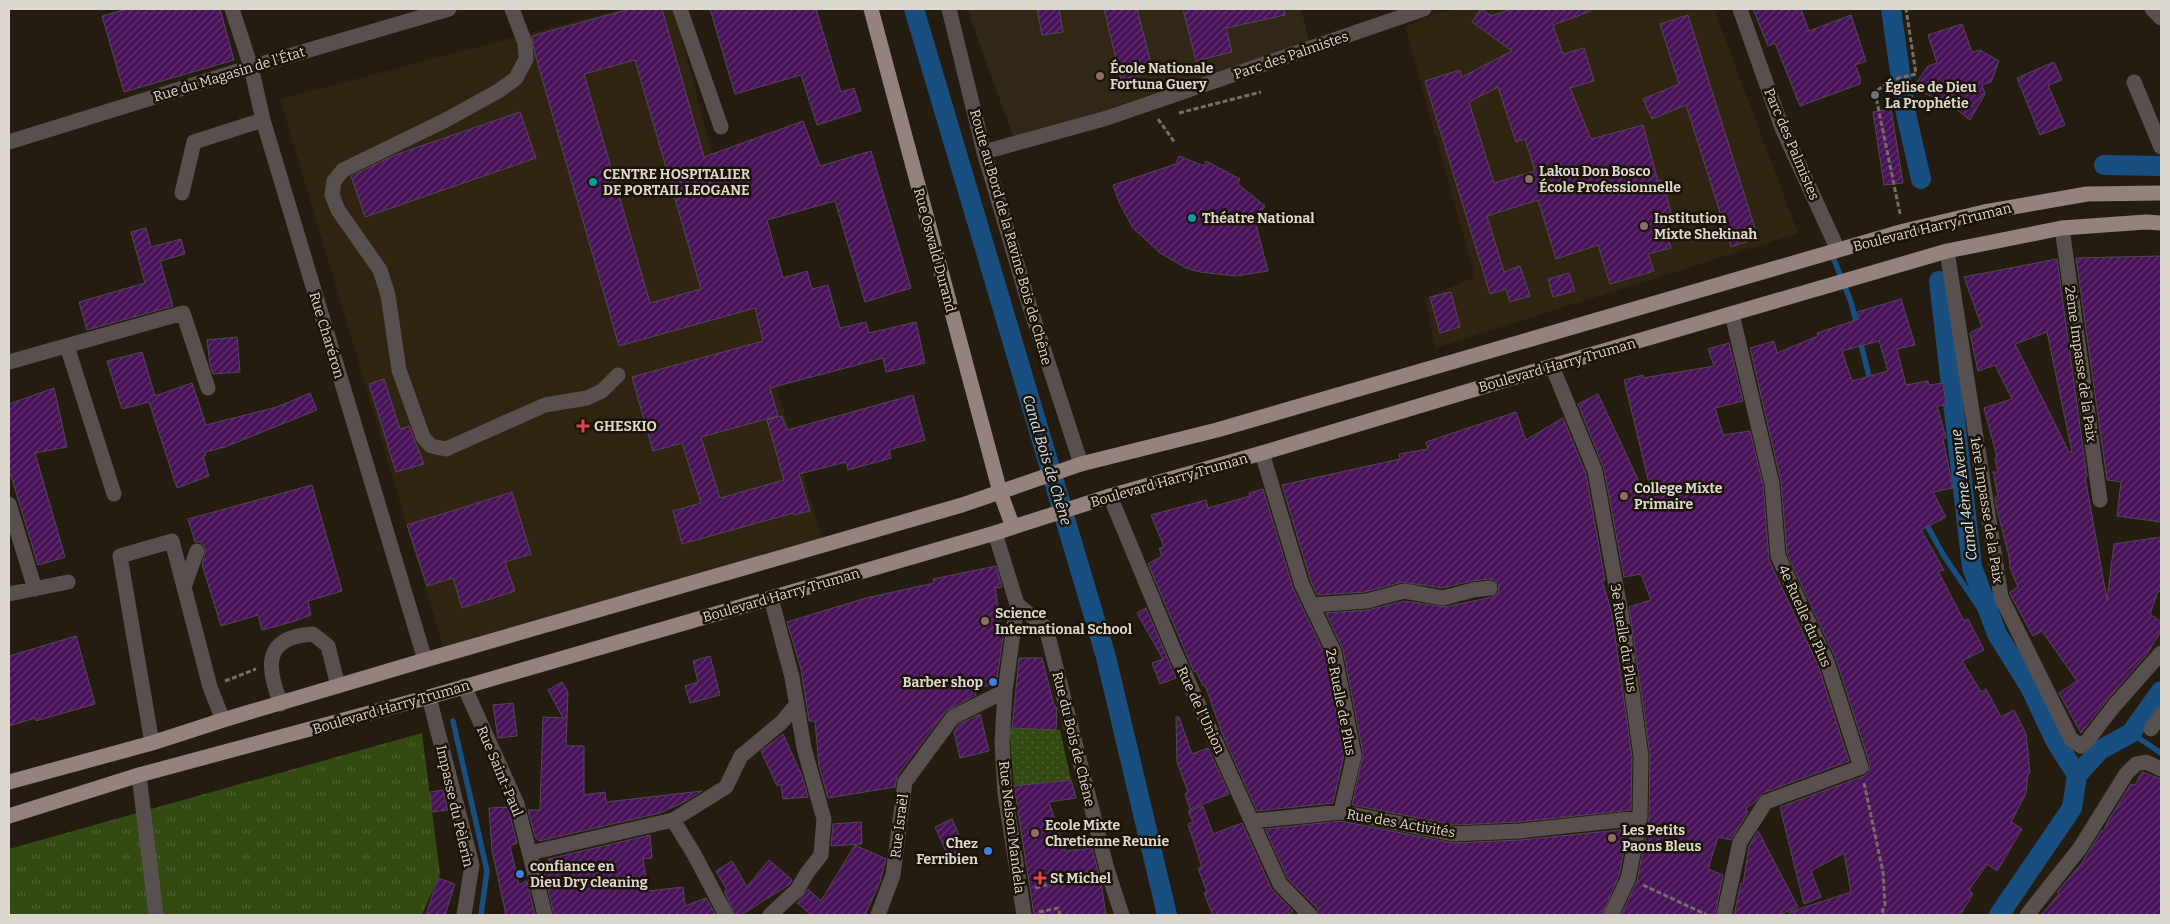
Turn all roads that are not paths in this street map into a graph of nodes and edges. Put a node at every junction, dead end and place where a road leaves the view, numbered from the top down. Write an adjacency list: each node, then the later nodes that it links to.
1 (232, 9): 12 (street, Rue Charéron)
2 (450, 9): 10 (street, Rue du Magasin de l'État)
3 (512, 9): 29 (street)
4 (680, 9): 15 (street)
5 (871, 9): 33 (main road, Rue Oswald Durand)
6 (949, 9): 18 (street, Route au Bord de la Ravine Bois de Chêne)
7 (1424, 9): 18 (street, Parc des Palmistes)
8 (1740, 9): 23 (street, Parc des Palmistes)
9 (2152, 9): 11 (street)
10 (418, 13): 12 (street, Rue du Magasin de l'État)
11 (2161, 18)
12 (251, 67): 14 (street, Rue Charéron); 16 (street, Rue du Magasin de l'État)
13 (2134, 82): 17 (street)
14 (263, 120): 20 (street); 50 (street, Rue Charéron)
15 (721, 127)
16 (9, 142)
17 (2161, 147)
18 (984, 152): 32 (street, Route au Bord de la Ravine Bois de Chêne)
19 (2161, 193): 23 (main road, Boulevard Harry Truman)
20 (182, 194)
21 (2161, 223): 22 (main road, Boulevard Harry Truman)
22 (2062, 228): 24 (main road, Boulevard Harry Truman); 36 (street, 2ème Impasse de la Paix)
23 (1838, 250): 32 (main road, Boulevard Harry Truman)
24 (1947, 251): 25 (main road, Boulevard Harry Truman); 49 (street, 1ère Impasse de la Paix)
25 (1732, 314): 28 (main road, Boulevard Harry Truman); 80 (street, 4e Ruelle du Plus)
26 (67, 346): 27 (street); 30 (street); 34 (street)
27 (9, 362)
28 (1552, 366): 31 (main road, Boulevard Harry Truman); 66 (street, 3e Ruelle du Plus)
29 (618, 375)
30 (208, 388)
31 (1262, 453): 35 (main road, Boulevard Harry Truman); 48 (street, 2e Ruelle de Plus)
32 (1081, 464): 33 (main road, Boulevard Harry Truman)
33 (1005, 491): 38 (main road, Rue Oswald Durand); 50 (main road, Boulevard Harry Truman)
34 (114, 494)
35 (1110, 496): 38 (main road, Boulevard Harry Truman); 68 (street, Rue de l'Union)
36 (2100, 500)
37 (10, 513): 44 (street)
38 (1019, 525): 39 (main road, Boulevard Harry Truman)
39 (995, 533): 46 (main road, Boulevard Harry Truman); 47 (street, Rue Nelson Mandela)
40 (197, 550): 42 (street)
41 (68, 582): 44 (street)
42 (184, 587): 58 (street); 60 (street)
43 (1490, 588): 48 (street)
44 (35, 589): 45 (street)
45 (9, 594)
46 (771, 598): 52 (main road, Boulevard Harry Truman); 56 (street)
47 (1017, 604): 53 (street, Rue Nelson Mandela); 77 (street, Rue du Bois de Chêne)
48 (1312, 605): 64 (street, 2e Ruelle de Plus)
49 (2161, 653)
50 (425, 660): 51 (main road, Boulevard Harry Truman)
51 (338, 686): 55 (main road, Boulevard Harry Truman); 55 (street)
52 (464, 686): 54 (main road, Boulevard Harry Truman); 69 (street, Rue Saint-Paul)
53 (1005, 691): 70 (street, Rue Nelson Mandela); 76 (street, Rue Israël)
54 (429, 697): 62 (main road, Boulevard Harry Truman); 72 (street, Impasse du Pèlerin)
55 (281, 704): 58 (main road, Boulevard Harry Truman)
56 (796, 706): 67 (street); 75 (street)
57 (2161, 715): 59 (street)
58 (223, 720): 60 (main road, Boulevard Harry Truman)
59 (2151, 728)
60 (152, 743): 63 (main road, Boulevard Harry Truman)
61 (2161, 769): 81 (street)
62 (139, 776): 65 (main road, Boulevard Harry Truman); 71 (street)
63 (9, 782)
64 (1341, 812): 66 (street, Rue des Activités); 68 (street, Rue des Activités)
65 (9, 816)
66 (1640, 818): 79 (street, 3e Ruelle du Plus)
67 (673, 820): 69 (street); 74 (street)
68 (1252, 821): 78 (street, Rue de l'Union)
69 (530, 853): 73 (street, Rue Saint-Paul)
70 (1029, 914)
71 (156, 915)
72 (464, 915)
73 (546, 915)
74 (726, 915)
75 (770, 915)
76 (878, 915)
77 (1122, 915)
78 (1310, 915)
79 (1611, 915)
80 (1724, 915)
81 (2028, 915)

